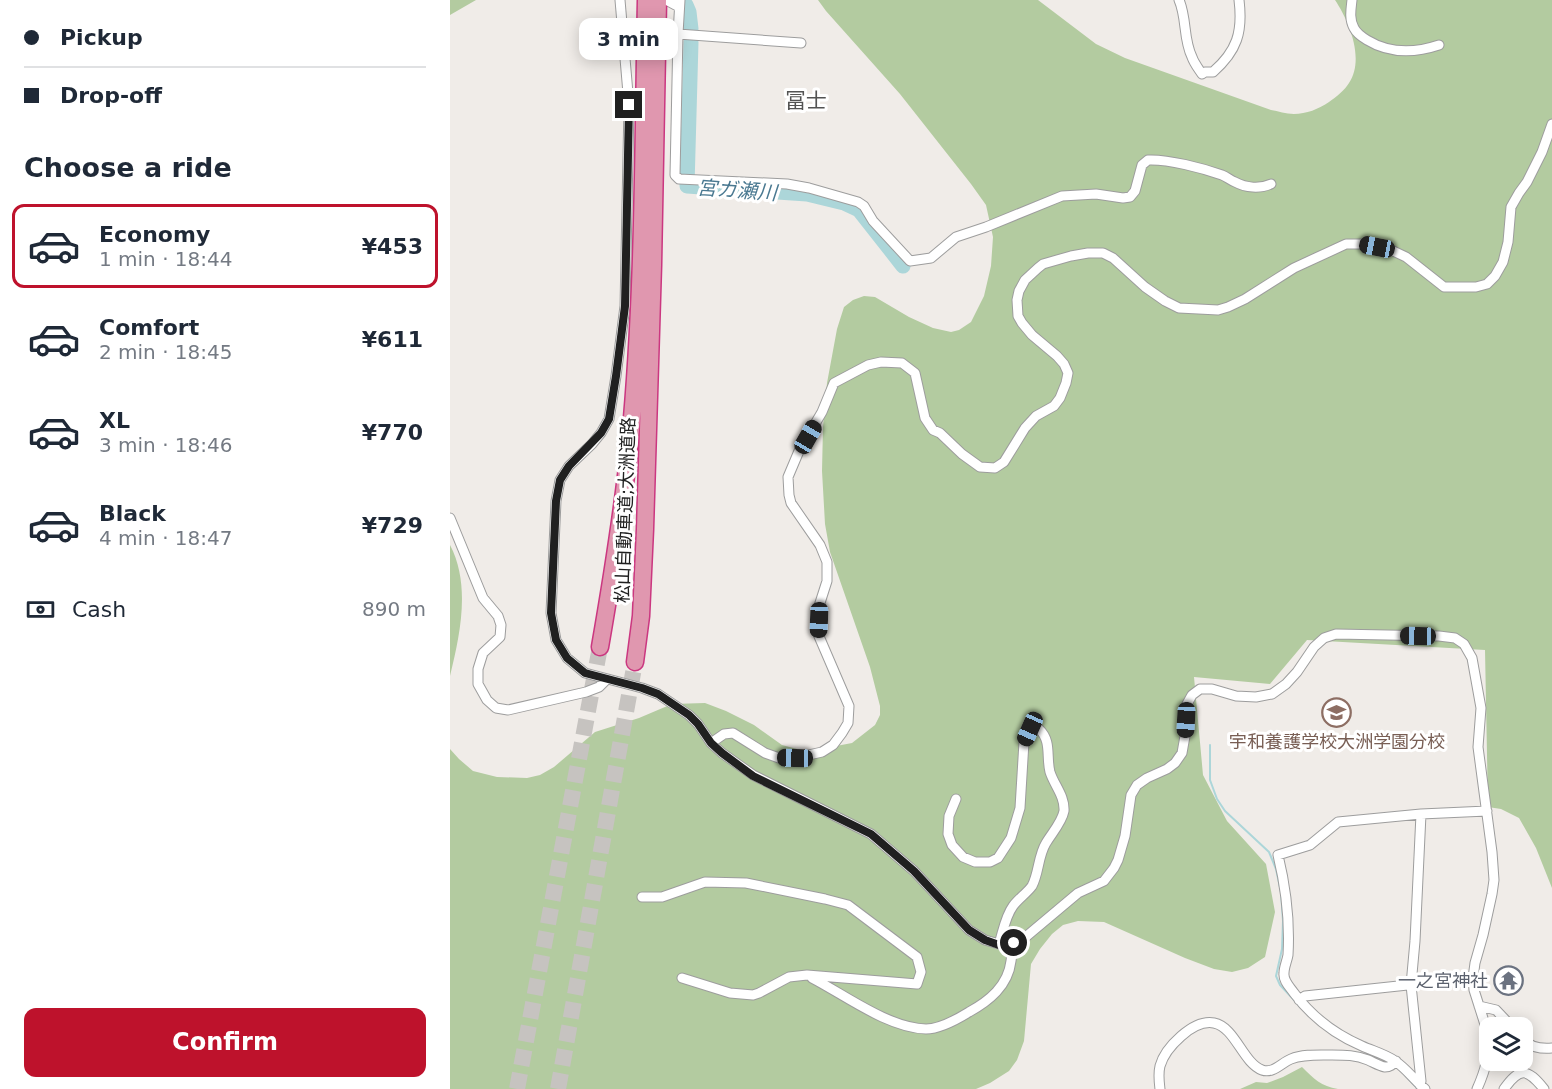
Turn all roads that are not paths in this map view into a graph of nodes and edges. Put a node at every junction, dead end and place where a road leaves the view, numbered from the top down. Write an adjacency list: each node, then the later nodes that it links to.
1 (620, 0): 16 (street)
2 (646, 0): 14 (highway, 松山自動車道;大洲道路)
3 (663, 0): 7 (street); 15 (highway, 松山自動車道;大洲道路)
4 (1179, 0): 5 (street)
5 (1239, 0)
6 (1352, 0): 10 (street)
7 (680, 4): 8 (street)
8 (678, 34): 9 (street); 12 (street)
9 (801, 43)
10 (1439, 45)
11 (1552, 124): 17 (street)
12 (1271, 184)
13 (450, 518): 16 (street)
14 (600, 646)
15 (635, 662)
16 (607, 679): 17 (street)
17 (711, 743): 23 (street)
18 (956, 799): 23 (street)
19 (1487, 811): 20 (street); 22 (street); 26 (street)
20 (1421, 814): 27 (street); 28 (street)
21 (642, 897): 24 (street)
22 (1014, 943): 23 (street); 24 (street)
23 (999, 945)
24 (807, 975): 25 (street)
25 (682, 978)
26 (1473, 978): 27 (street); 29 (street)
27 (1411, 985): 28 (street); 34 (street)
28 (1299, 1000): 33 (street)
29 (1479, 1005): 30 (street); 36 (street)
30 (1503, 1017)
31 (1533, 1046): 32 (street)
32 (1552, 1048)
33 (1394, 1064): 34 (street); 35 (street)
34 (1423, 1087)
35 (1160, 1089)
36 (1477, 1089)
37 (1504, 1089): 38 (street)
38 (1544, 1089)

